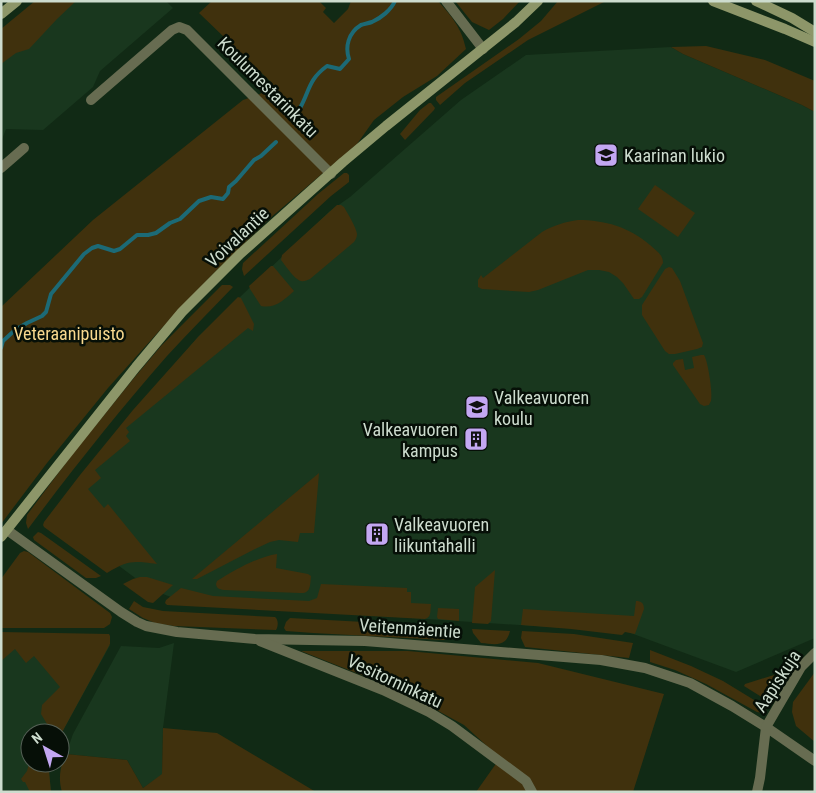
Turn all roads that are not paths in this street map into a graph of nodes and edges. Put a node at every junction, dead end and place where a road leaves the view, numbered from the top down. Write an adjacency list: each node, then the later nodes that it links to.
1 (17, 1): 6 (street)
2 (446, 1): 9 (street)
3 (538, 1): 9 (street, Voivalantie)
4 (712, 1): 8 (street)
5 (756, 1): 7 (street)
6 (1, 14)
7 (815, 32)
8 (815, 42)
9 (483, 48): 13 (street, Voivalantie)
10 (91, 100): 13 (street, Koulumestarinkatu)
11 (24, 148): 12 (street)
12 (1, 168)
13 (331, 174): 14 (street, Voivalantie)
14 (4, 534): 15 (street, Veitenmäentie)
15 (255, 639): 17 (street, Veitenmäentie); 19 (street, Vesitorninkatu)
16 (815, 653): 17 (street, Aapiskuja)
17 (766, 727): 18 (street, Veitenmäentie); 20 (street)
18 (815, 761)
19 (532, 792)
20 (757, 792)

